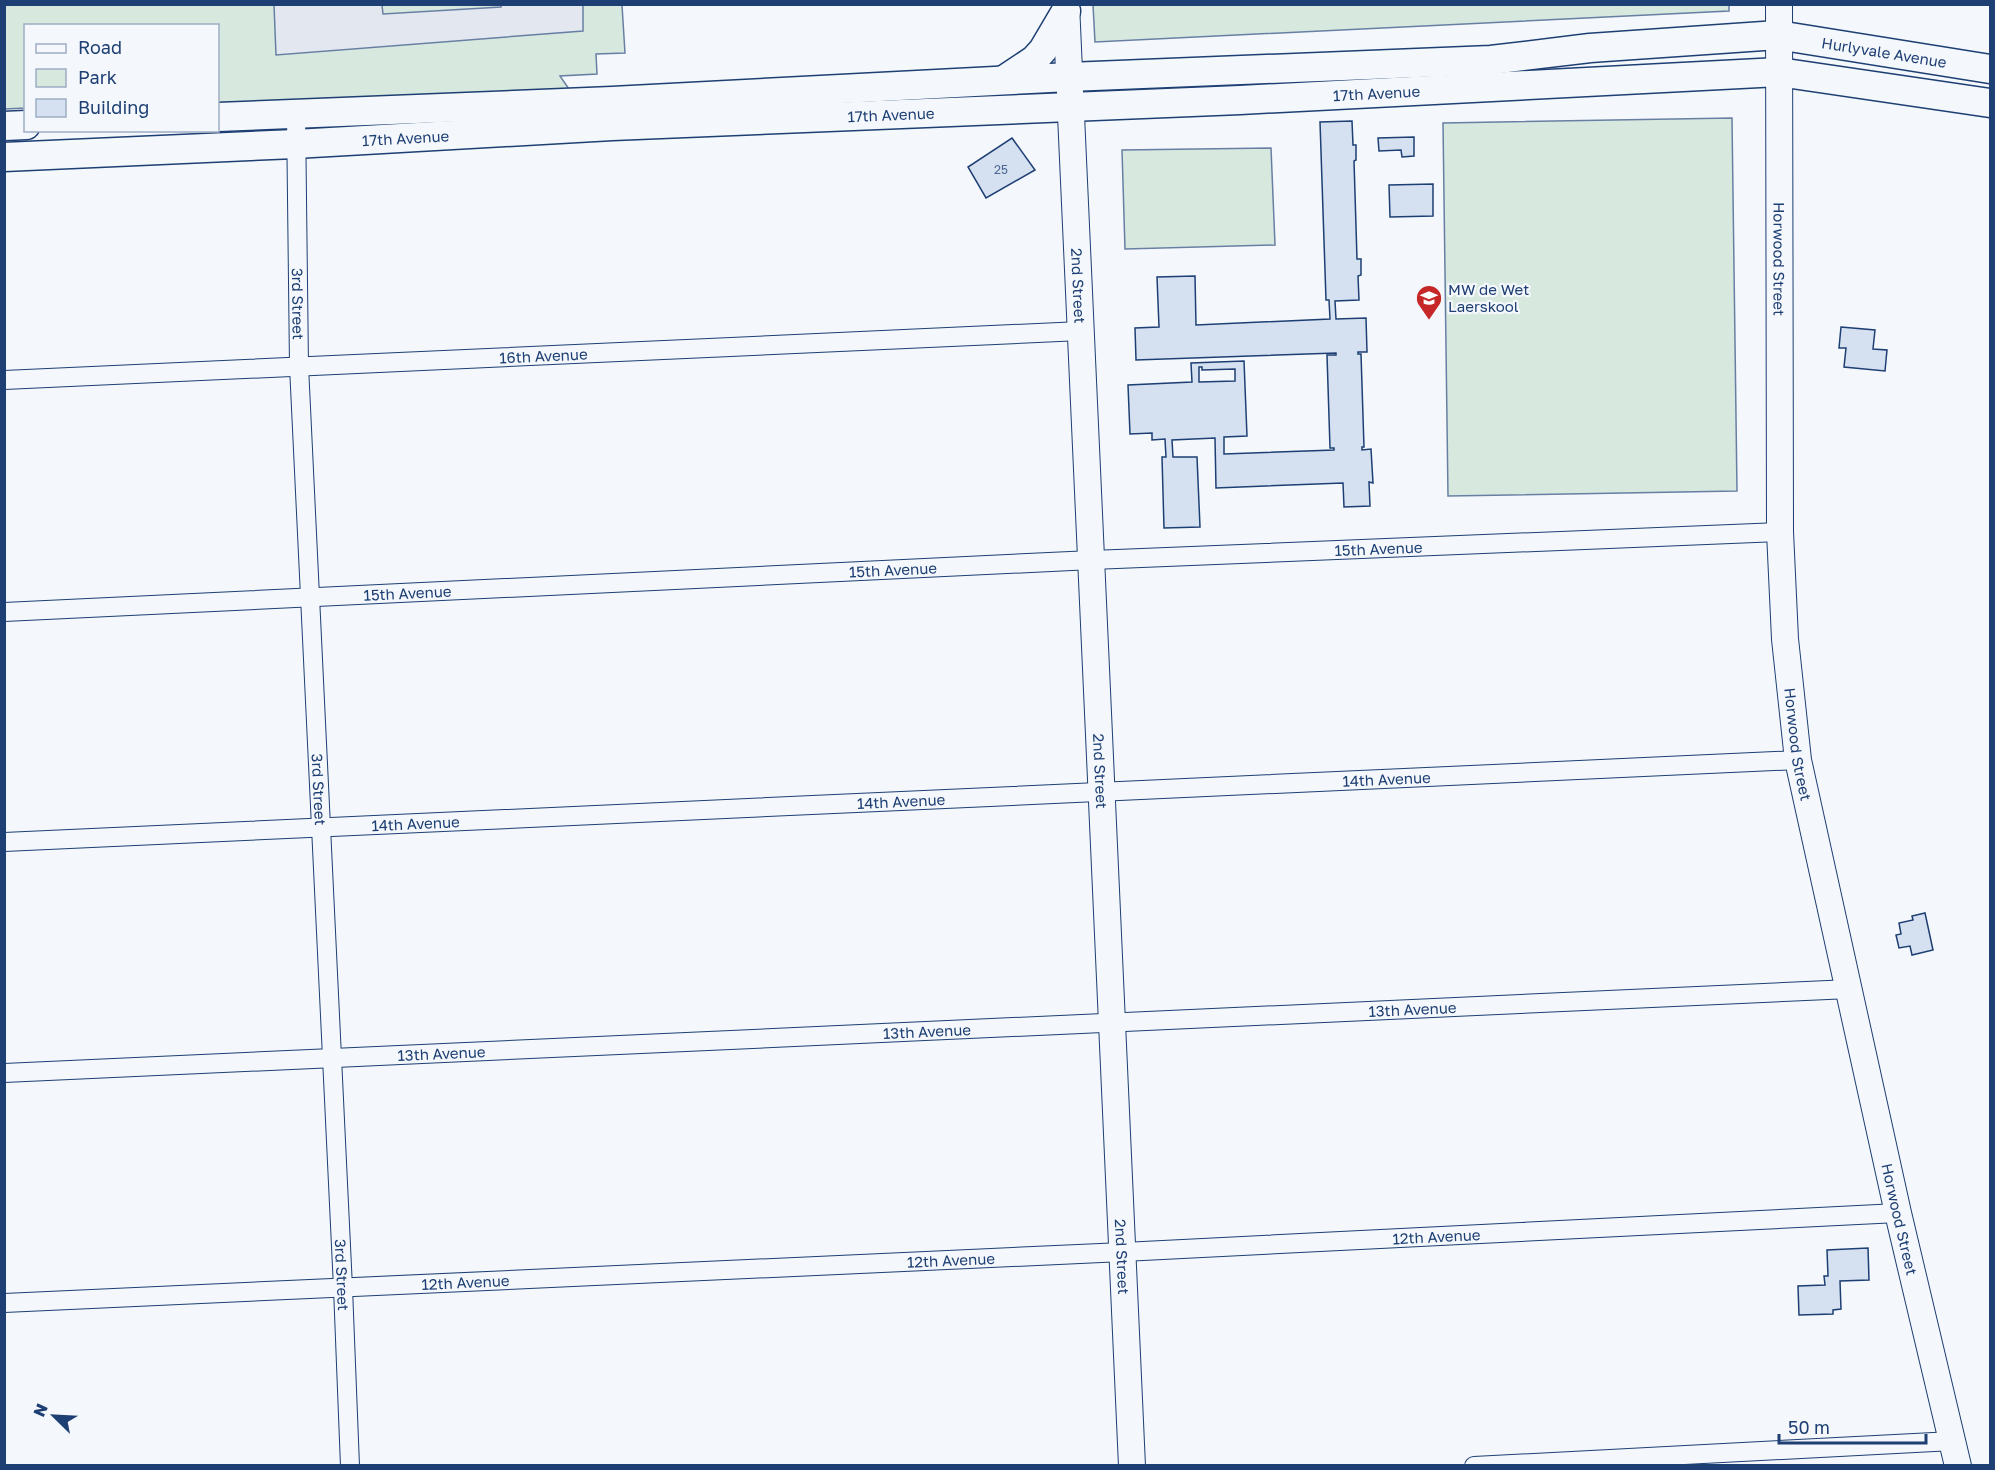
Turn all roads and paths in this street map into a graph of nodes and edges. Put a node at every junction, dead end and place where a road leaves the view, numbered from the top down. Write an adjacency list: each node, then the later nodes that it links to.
1 (1779, 4): 3 (main road, Horwood Street)
2 (1066, 8): 6 (main road, 2nd Street); 7 (main road)
3 (1778, 35): 4 (main road, Hurlyvale Avenue); 5 (main road, Horwood Street); 6 (main road, 17th Avenue)
4 (1990, 69)
5 (1779, 72): 8 (main road); 9 (main road, 17th Avenue); 19 (main road, Horwood Street)
6 (1069, 77): 7 (main road, 17th Avenue); 9 (main road, 2nd Street)
7 (1004, 81): 10 (main road, 17th Avenue)
8 (1990, 104)
9 (1071, 106): 14 (main road, 17th Avenue); 16 (main road, 2nd Street)
10 (296, 114): 11 (main road, 17th Avenue); 14 (street, 3rd Street)
11 (219, 117)
12 (4, 126): 13 (main road)
13 (24, 126)
14 (295, 144): 15 (main road, 17th Avenue); 17 (street, 3rd Street)
15 (4, 157)
16 (1081, 331): 17 (street, 16th Avenue); 20 (main road, 2nd Street)
17 (298, 366): 18 (street, 16th Avenue); 21 (street, 3rd Street)
18 (4, 380)
19 (1780, 532): 20 (street, 15th Avenue); 23 (main road, Horwood Street)
20 (1092, 560): 21 (street, 15th Avenue); 24 (main road, 2nd Street)
21 (310, 598): 22 (street, 15th Avenue); 25 (street, 3rd Street)
22 (4, 612)
23 (1798, 760): 24 (street, 14th Avenue); 27 (main road, Horwood Street)
24 (1101, 792): 25 (street, 14th Avenue); 28 (main road, 2nd Street)
25 (320, 828): 26 (street, 14th Avenue); 29 (street, 3rd Street)
26 (4, 842)
27 (1850, 989): 28 (street, 13th Avenue); 31 (main road, Horwood Street)
28 (1111, 1022): 29 (street, 13th Avenue); 32 (main road, 2nd Street)
29 (332, 1058): 30 (street, 13th Avenue); 33 (street, 3rd Street)
30 (4, 1073)
31 (1898, 1213): 32 (street, 12th Avenue); 35 (main road, Horwood Street)
32 (1123, 1252): 33 (street, 12th Avenue); 37 (main road, 2nd Street)
33 (343, 1288): 34 (street, 12th Avenue); 36 (street, 3rd Street)
34 (4, 1303)
35 (1956, 1453): 38 (street)
36 (350, 1466)
37 (1132, 1466)
38 (1474, 1466)

